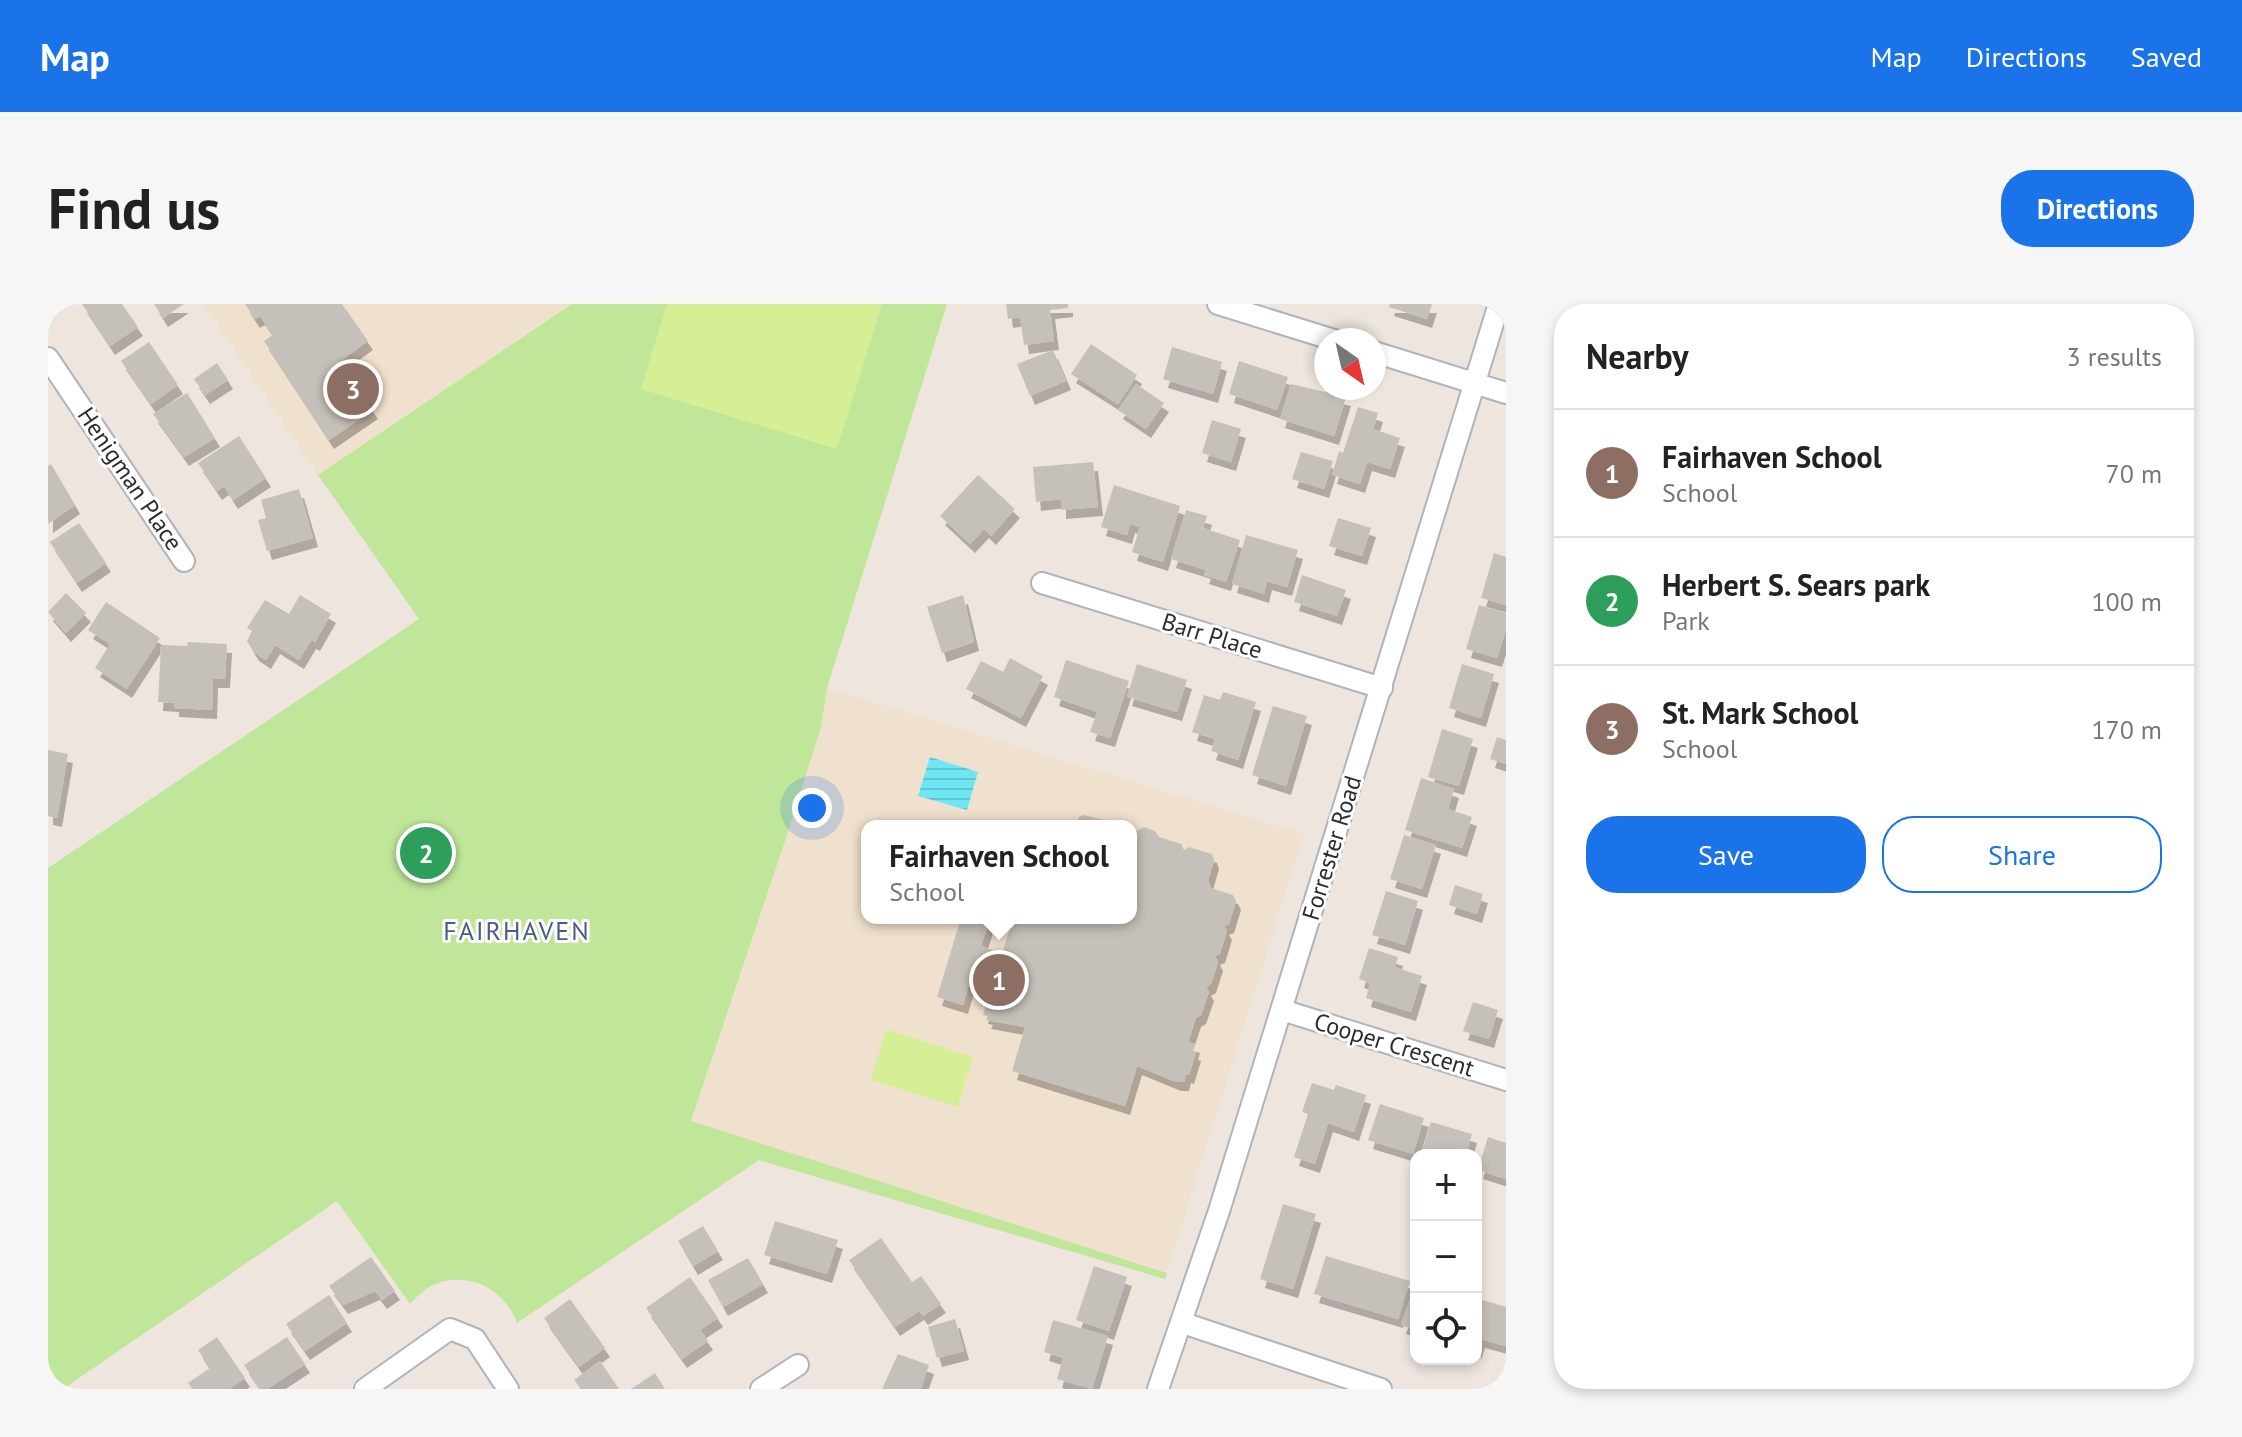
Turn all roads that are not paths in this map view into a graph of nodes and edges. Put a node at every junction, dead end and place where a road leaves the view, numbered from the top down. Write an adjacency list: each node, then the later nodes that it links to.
1 (1218, 304): 3 (street)
2 (1499, 304): 6 (street, Forrester Road)
3 (1314, 334)
4 (1386, 356): 6 (street)
5 (48, 358): 8 (street, Henigman Place)
6 (1475, 383): 7 (street); 10 (street, Forrester Road)
7 (1506, 393)
8 (184, 561)
9 (1042, 583): 10 (street, Barr Place)
10 (1382, 688): 11 (street, Forrester Road)
11 (1282, 1010): 12 (street, Cooper Crescent); 13 (street, Forrester Road)
12 (1506, 1080)
13 (1183, 1323): 18 (street, Forrester Road); 19 (street)
14 (798, 1365): 17 (street)
15 (365, 1389): 16 (street)
16 (508, 1389)
17 (761, 1389)
18 (1158, 1389)
19 (1381, 1389)

